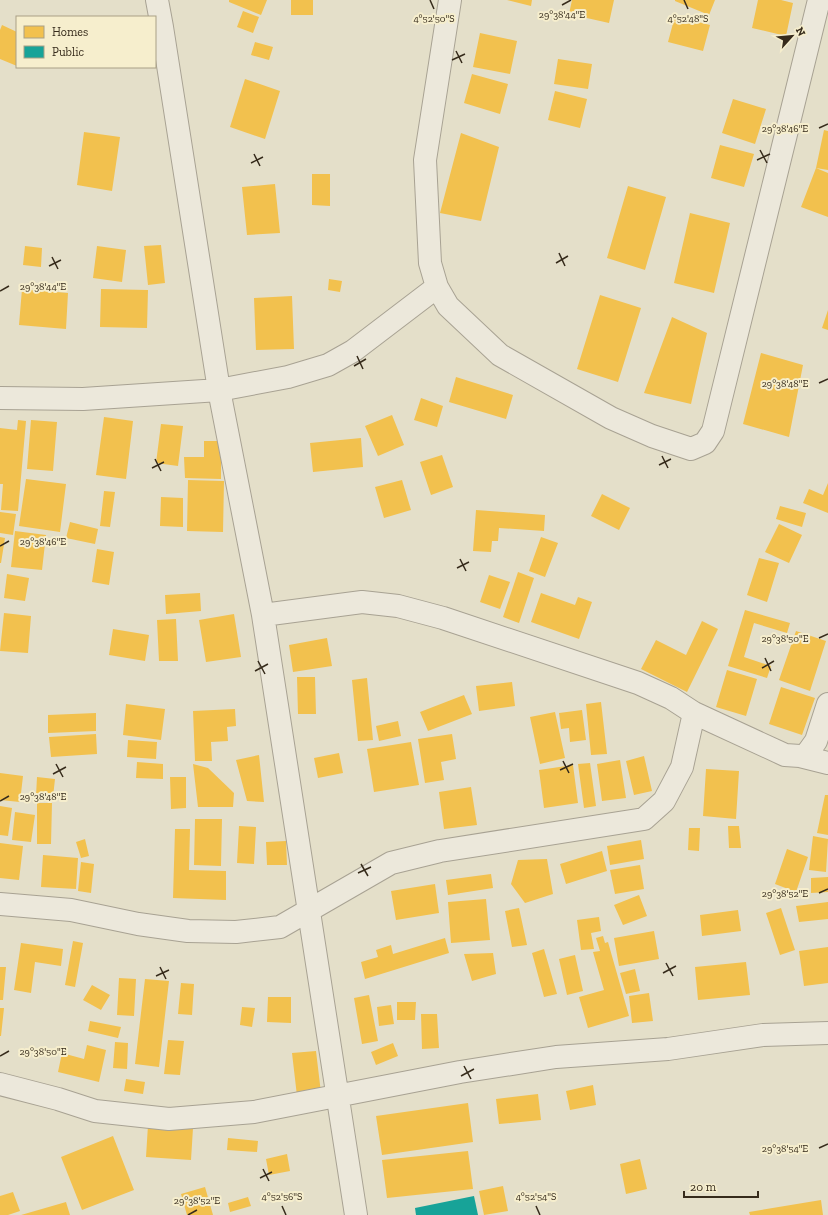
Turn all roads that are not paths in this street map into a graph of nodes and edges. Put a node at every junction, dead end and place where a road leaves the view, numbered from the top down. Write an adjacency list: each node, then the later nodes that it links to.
1 (157, 0): 5 (street)
2 (450, 0): 4 (street)
3 (819, 0): 4 (street)
4 (437, 287): 5 (street)
5 (220, 390): 6 (street); 7 (street)
6 (0, 398)
7 (263, 615): 9 (street); 13 (street)
8 (828, 704): 10 (street)
9 (694, 714): 10 (street); 13 (street)
10 (800, 756): 11 (street)
11 (828, 764)
12 (0, 904): 13 (street)
13 (309, 911): 16 (street)
14 (828, 1033): 16 (street)
15 (0, 1084): 16 (street)
16 (338, 1096): 17 (street)
17 (356, 1215)

